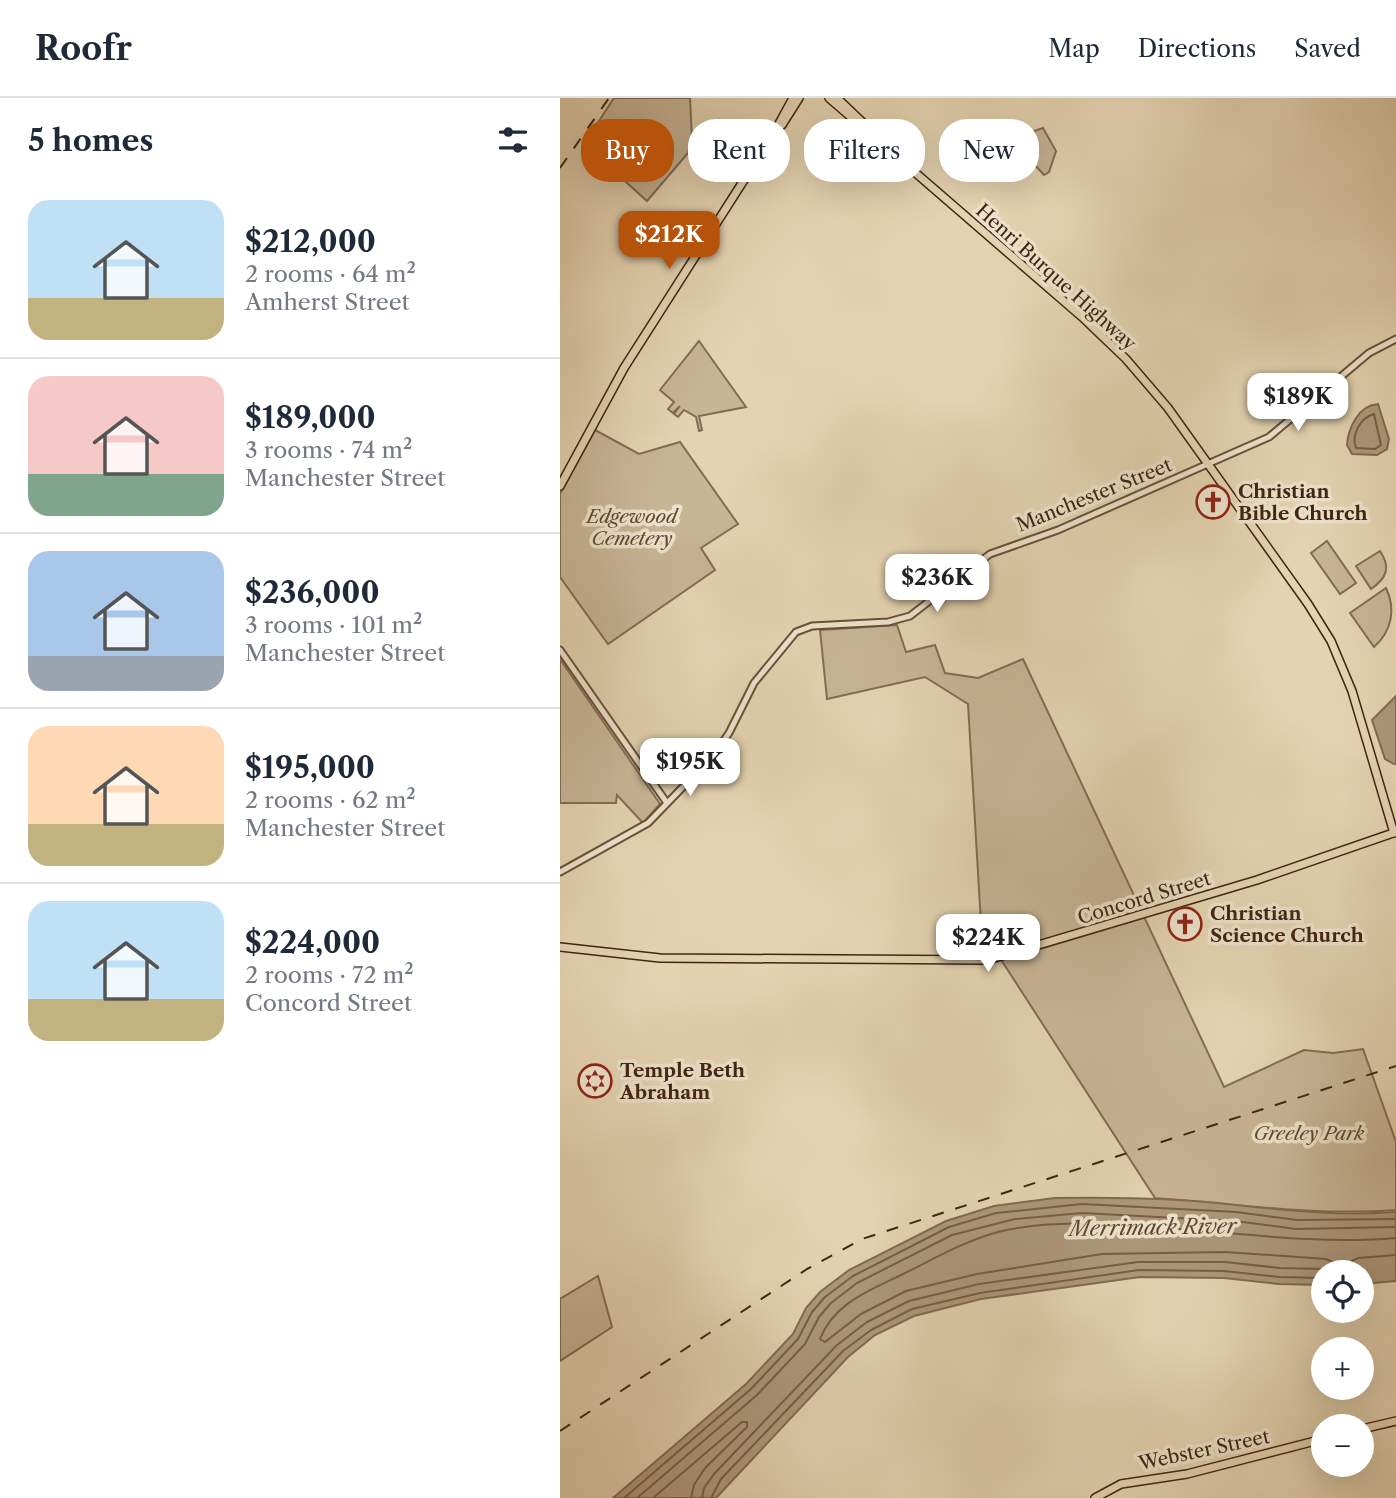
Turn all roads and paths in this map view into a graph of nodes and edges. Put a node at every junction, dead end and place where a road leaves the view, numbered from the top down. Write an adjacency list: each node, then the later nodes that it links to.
1 (793, 98): 5 (main road)
2 (800, 98): 6 (main road)
3 (829, 98): 7 (main road, Henri Burque Highway)
4 (837, 98): 8 (main road, Henri Burque Highway)
5 (782, 119)
6 (785, 119)
7 (853, 119)
8 (858, 119)
9 (743, 182): 13 (main road)
10 (925, 182): 12 (main road, Henri Burque Highway)
11 (1396, 339): 12 (street, Manchester Street)
12 (1209, 464): 15 (main road, Henri Burque Highway); 16 (street, Manchester Street)
13 (560, 486)
14 (560, 650): 16 (street)
15 (1383, 793): 17 (main road); 18 (main road, Henri Burque Highway)
16 (667, 803): 19 (street, Manchester Street)
17 (1396, 808)
18 (1395, 832): 20 (main road, Concord Street)
19 (560, 872)
20 (560, 947)
21 (1396, 1421): 22 (main road)
22 (1374, 1426)
23 (1311, 1442): 24 (main road, Webster Street)
24 (1095, 1498)

